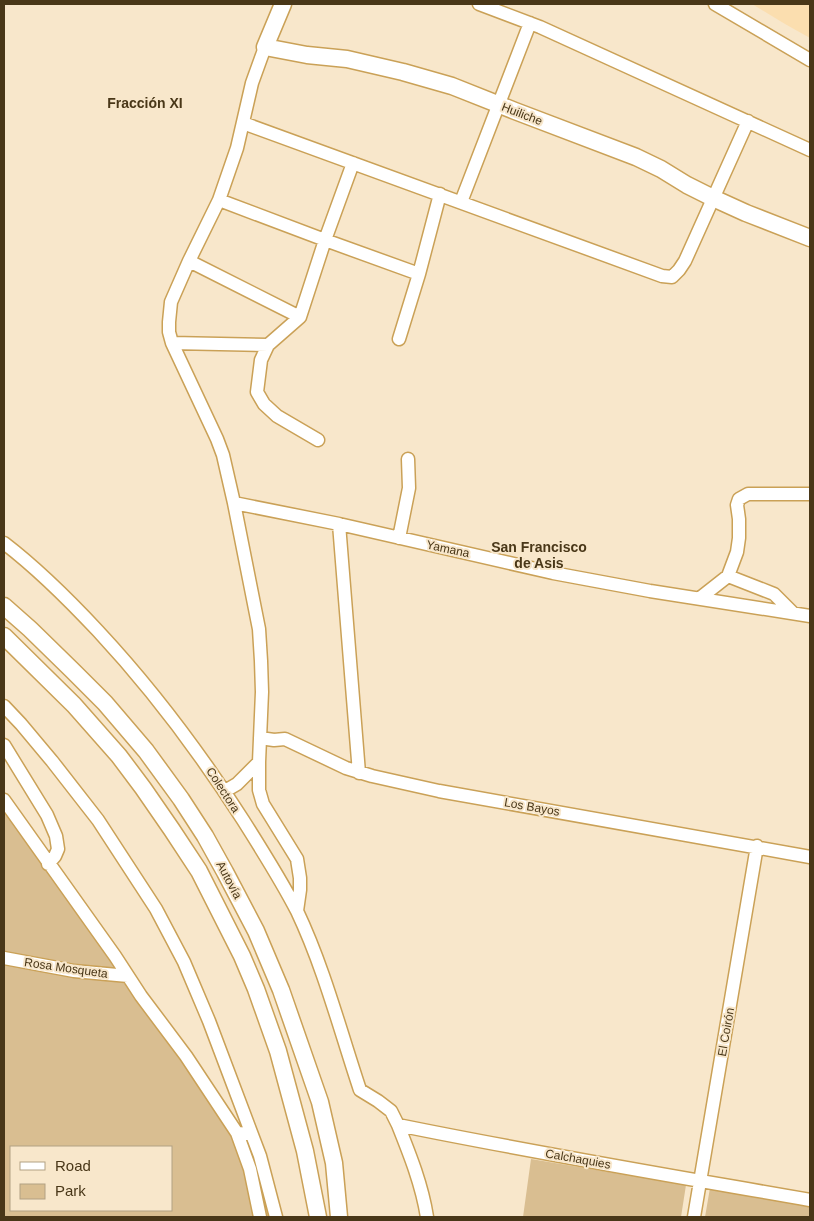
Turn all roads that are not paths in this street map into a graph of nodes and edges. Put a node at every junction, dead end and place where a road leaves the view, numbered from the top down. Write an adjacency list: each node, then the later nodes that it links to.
1 (283, 4): 5 (street)
2 (479, 4): 4 (street)
3 (715, 4): 6 (street)
4 (530, 23): 7 (street); 8 (street)
5 (265, 47): 7 (street, Huiliche); 9 (street)
6 (810, 60)
7 (498, 105): 13 (street, Huiliche); 15 (street)
8 (748, 121): 10 (street); 13 (street)
9 (243, 122): 11 (street); 14 (street)
10 (810, 150)
11 (353, 163): 12 (street); 17 (street)
12 (440, 194): 15 (street); 19 (street)
13 (713, 198): 15 (street); 16 (street, Huiliche)
14 (219, 200): 17 (street); 18 (street)
15 (461, 202)
16 (810, 238)
17 (325, 240): 19 (street); 20 (street)
18 (189, 261): 20 (street); 22 (street)
19 (419, 274): 21 (street)
20 (300, 317): 23 (street)
21 (399, 339)
22 (172, 343): 23 (street); 27 (street)
23 (268, 345): 24 (street)
24 (318, 440)
25 (408, 459): 29 (street)
26 (810, 494): 31 (street)
27 (234, 503): 28 (street, Yamana); 38 (street)
28 (339, 524): 29 (street, Yamana); 41 (street)
29 (399, 538): 32 (street, Yamana)
30 (4, 543): 42 (street, Colectora)
31 (728, 576): 32 (street); 34 (street)
32 (700, 598): 34 (street, Yamana)
33 (4, 606): 58 (street, Autovía)
34 (793, 613): 35 (street, Yamana)
35 (810, 616)
36 (4, 636): 57 (street, Autovía)
37 (4, 706): 52 (street)
38 (260, 738): 40 (street); 41 (street, Los Bayos)
39 (4, 745): 46 (street)
40 (258, 762): 42 (street); 47 (street)
41 (359, 773): 44 (street, Los Bayos)
42 (225, 791): 47 (street, Colectora)
43 (4, 800): 46 (street)
44 (757, 846): 45 (street, Los Bayos); 53 (street, El Coirón)
45 (810, 856)
46 (48, 864): 49 (street)
47 (297, 911): 50 (street, Colectora)
48 (4, 958): 49 (street, Rosa Mosqueta)
49 (128, 976): 51 (street)
50 (398, 1124): 53 (street, Calchaquies); 59 (street)
51 (237, 1133): 52 (street); 55 (street)
52 (251, 1134): 56 (street)
53 (700, 1181): 54 (street, Calchaquies); 60 (street, El Coirón)
54 (810, 1200)
55 (260, 1217)
56 (276, 1217)
57 (318, 1217)
58 (339, 1217)
59 (426, 1217)
60 (694, 1217)

